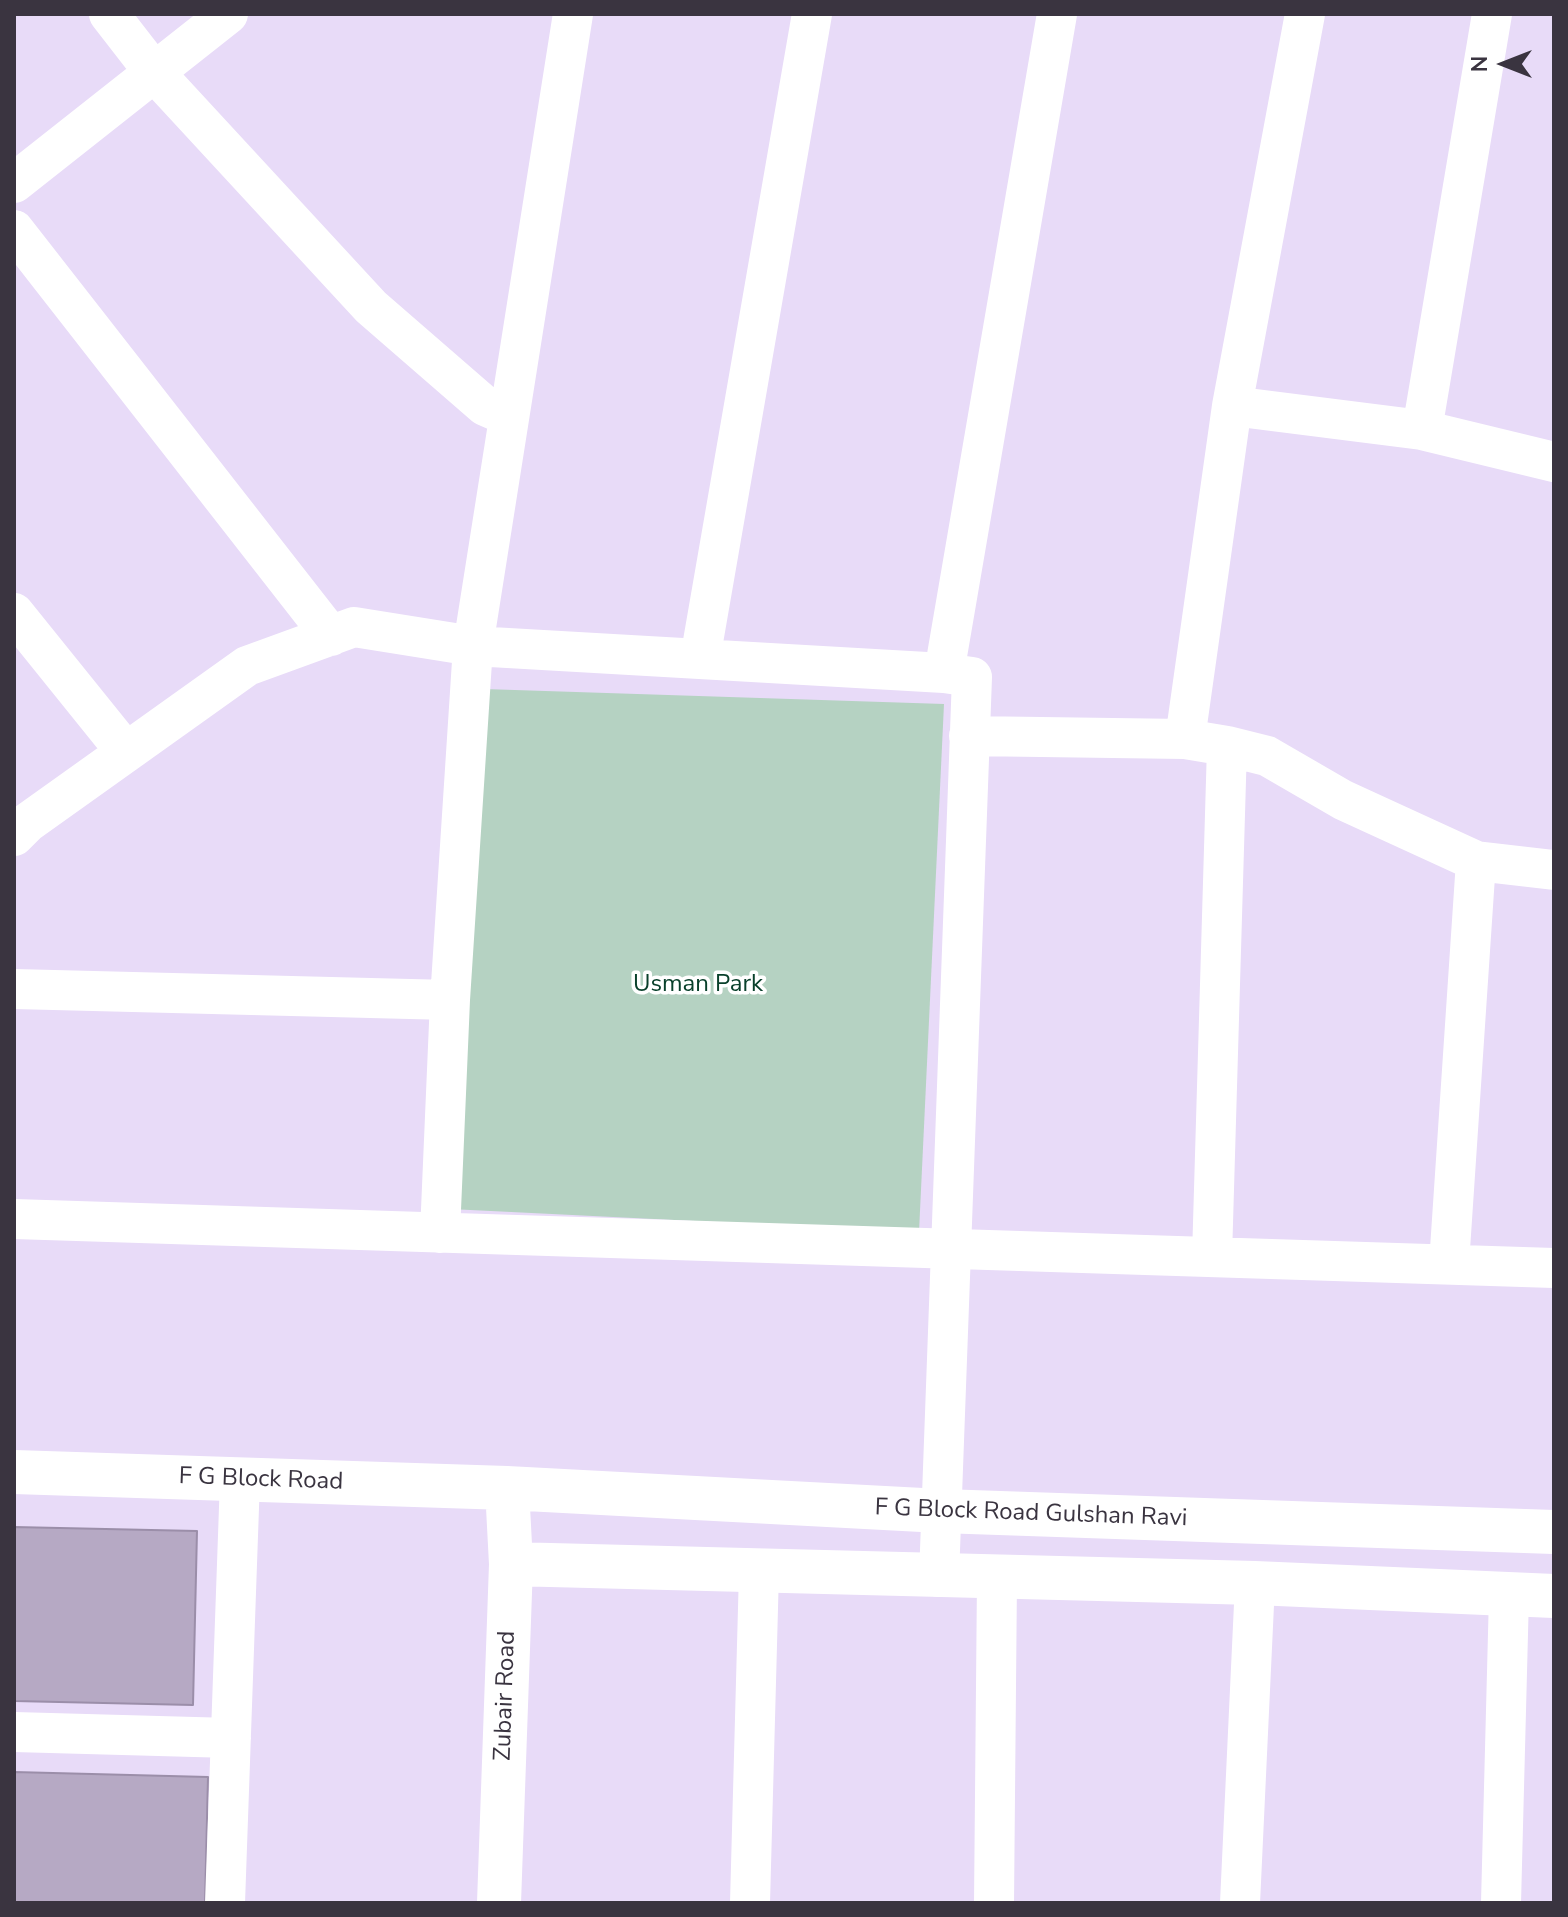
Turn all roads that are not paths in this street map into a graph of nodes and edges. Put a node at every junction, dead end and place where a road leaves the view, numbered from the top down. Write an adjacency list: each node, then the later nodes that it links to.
1 (109, 14): 8 (street)
2 (228, 14): 8 (street)
3 (573, 14): 12 (street)
4 (812, 14): 18 (street)
5 (1057, 14): 19 (street)
6 (1305, 14): 11 (street)
7 (1492, 14): 13 (street)
8 (154, 72): 9 (street); 12 (street)
9 (14, 183)
10 (14, 230): 16 (street)
11 (1232, 406): 13 (street); 21 (street)
12 (508, 416): 17 (street)
13 (1422, 430): 14 (street)
14 (1552, 454)
15 (14, 613): 23 (street)
16 (331, 636): 17 (street); 23 (street)
17 (473, 646): 18 (street); 28 (street)
18 (700, 659): 19 (street)
19 (944, 673): 20 (street)
20 (969, 736): 21 (street); 31 (street)
21 (1185, 739): 22 (street)
22 (1227, 746): 25 (street); 32 (street)
23 (126, 752): 24 (street)
24 (14, 836)
25 (1476, 861): 26 (street); 33 (street)
26 (1554, 870)
27 (14, 989): 28 (street)
28 (450, 1000): 30 (street)
29 (14, 1219): 30 (street)
30 (440, 1233): 31 (street)
31 (952, 1248): 32 (street); 38 (street)
32 (1212, 1257): 33 (street)
33 (1449, 1264): 34 (street)
34 (1554, 1268)
35 (14, 1472): 36 (street, F G Block Road)
36 (240, 1479): 37 (street, F G Block Road); 48 (street)
37 (507, 1488): 38 (street, F G Block Road Gulshan Ravi); 40 (street, Zubair Road)
38 (941, 1511): 39 (street, F G Block Road Gulshan Ravi); 42 (street)
39 (1554, 1532)
40 (511, 1564): 41 (street); 50 (street, Zubair Road)
41 (759, 1571): 42 (street); 51 (street)
42 (939, 1577): 43 (street)
43 (997, 1578): 44 (street); 52 (street)
44 (1255, 1583): 45 (street); 53 (street)
45 (1509, 1595): 46 (street); 54 (street)
46 (1554, 1596)
47 (14, 1732): 48 (street)
48 (231, 1738): 49 (street)
49 (225, 1903)
50 (499, 1903)
51 (750, 1903)
52 (994, 1903)
53 (1240, 1903)
54 (1501, 1903)

